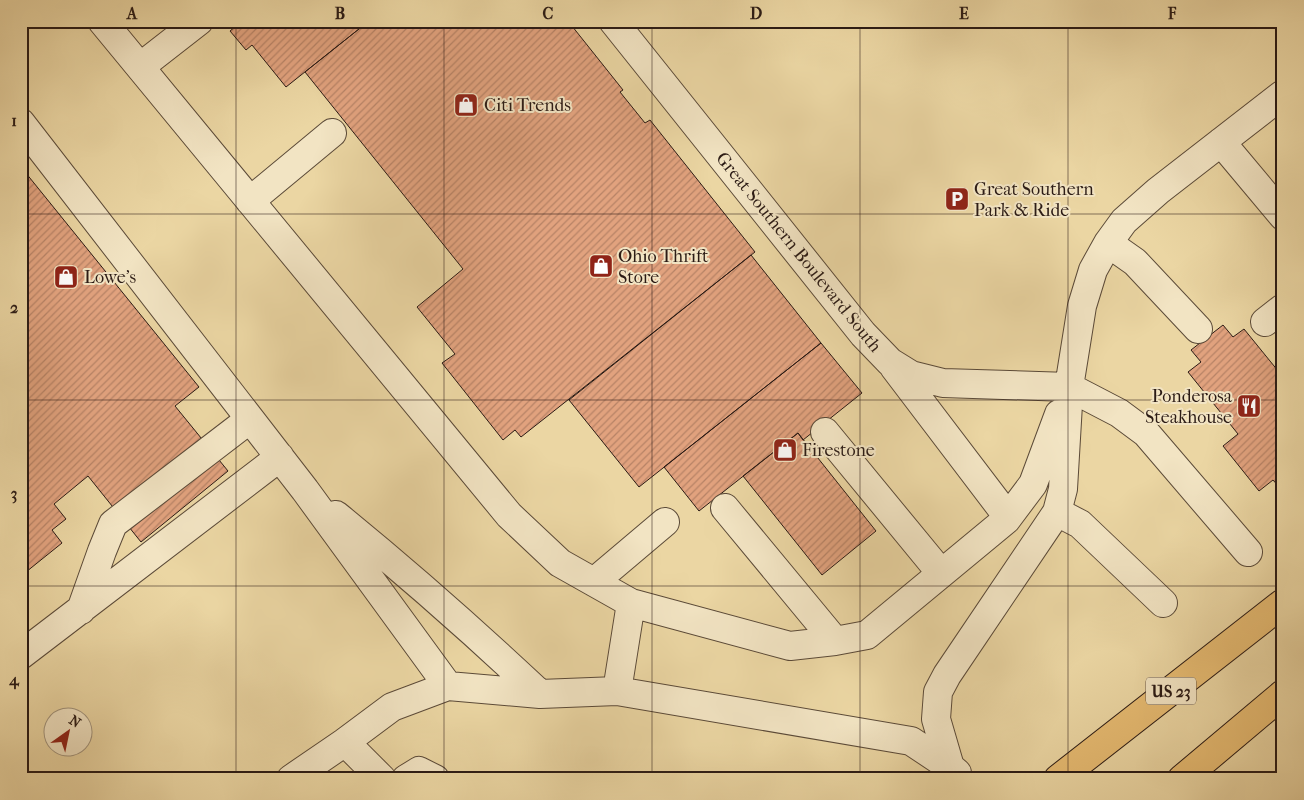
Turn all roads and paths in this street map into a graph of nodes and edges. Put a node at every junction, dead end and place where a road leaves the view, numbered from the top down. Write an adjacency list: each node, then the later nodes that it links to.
1 (102, 21): 4 (lane)
2 (199, 21): 4 (lane)
3 (613, 21): 13 (lane, Great Southern Boulevard South)
4 (140, 67): 9 (lane)
5 (1283, 94): 8 (lane)
6 (21, 124): 15 (lane)
7 (332, 133): 9 (lane)
8 (1220, 142): 10 (lane); 11 (lane)
9 (250, 201): 25 (lane)
10 (1283, 216)
11 (1108, 243): 12 (lane); 14 (lane)
12 (1198, 329)
13 (890, 362): 14 (lane, Great Southern Boulevard South); 21 (lane)
14 (1069, 387): 20 (lane); 21 (lane); 23 (lane)
15 (250, 419): 17 (lane); 29 (lane)
16 (825, 432): 24 (lane)
17 (280, 457): 18 (lane); 29 (lane)
18 (306, 490): 32 (lane); 34 (lane)
19 (724, 508): 30 (lane)
20 (1057, 512): 28 (lane); 37 (lane)
21 (1008, 517): 24 (lane)
22 (665, 522): 25 (lane)
23 (1248, 552)
24 (941, 574): 30 (lane)
25 (594, 582): 27 (lane)
26 (1283, 602): 42 (main road, US 23)
27 (631, 603): 30 (lane); 33 (lane)
28 (1163, 603)
29 (81, 610): 31 (lane)
30 (835, 641)
31 (21, 655)
32 (448, 686): 34 (lane); 36 (lane)
33 (617, 691): 34 (lane); 37 (lane)
34 (540, 694)
35 (1283, 694): 43 (main road)
36 (345, 742): 38 (lane); 39 (lane)
37 (957, 773)
38 (291, 779)
39 (382, 779)
40 (406, 779): 41 (lane)
41 (435, 779)
42 (1058, 779)
43 (1182, 779)

